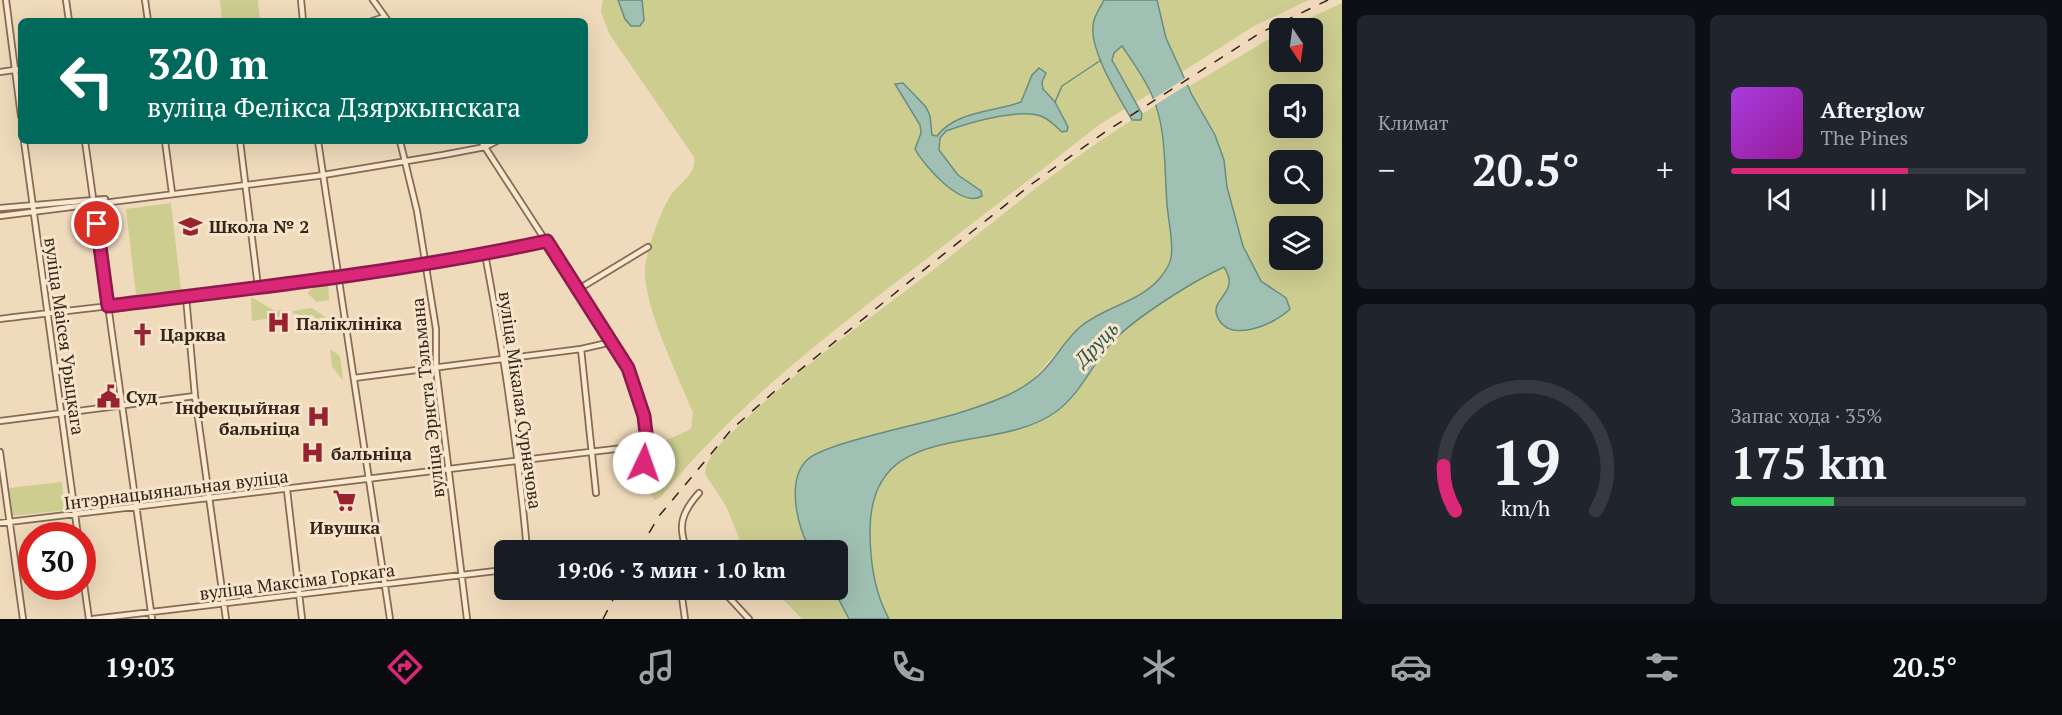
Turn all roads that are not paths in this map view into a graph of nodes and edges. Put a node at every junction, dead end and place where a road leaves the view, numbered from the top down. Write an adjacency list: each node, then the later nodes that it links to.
1 (6, 0): 10 (street)
2 (66, 0): 6 (street)
3 (145, 0): 7 (street)
4 (301, 0): 8 (street)
5 (373, 0): 9 (street)
6 (69, 18)
7 (148, 18)
8 (303, 18)
9 (385, 18)
10 (18, 70): 11 (street)
11 (0, 72)
12 (24, 144): 26 (street, вуліца Маісея Урыцкага)
13 (85, 144): 25 (street)
14 (165, 144): 24 (street)
15 (240, 144): 23 (street)
16 (318, 144): 22 (street)
17 (401, 144): 21 (street, вуліца Эрнста Тэльмана)
18 (483, 144): 20 (street)
19 (491, 144): 20 (street)
20 (485, 147): 21 (street); 30 (street)
21 (404, 162): 22 (street); 33 (street, вуліца Эрнста Тэльмана)
22 (323, 175): 23 (street); 34 (street)
23 (245, 184): 24 (street); 35 (street)
24 (172, 193): 25 (street)
25 (94, 201): 26 (street); 28 (street); 38 (street)
26 (33, 204): 27 (street); 28 (street, вуліца Маісея Урыцкага)
27 (0, 208)
28 (34, 211): 29 (street); 39 (street, вуліца Маісея Урыцкага)
29 (0, 216)
30 (547, 241): 32 (street); 36 (street)
31 (648, 247): 36 (street)
32 (485, 254): 33 (street); 43 (street, вуліца Мікалая Сурначова)
33 (425, 262): 34 (street); 44 (street, вуліца Эрнста Тэльмана)
34 (339, 276): 35 (street); 45 (street)
35 (258, 288): 37 (street)
36 (577, 290): 41 (street)
37 (186, 297): 38 (street); 46 (street)
38 (108, 306): 39 (street); 47 (street)
39 (49, 313): 40 (street); 48 (street, вуліца Маісея Урыцкага)
40 (0, 319)
41 (612, 342): 42 (street); 50 (street)
42 (581, 350): 43 (street); 52 (street)
43 (505, 358): 44 (street); 53 (street, вуліца Мікалая Сурначова)
44 (436, 368): 45 (street); 54 (street, вуліца Эрнста Тэльмана)
45 (354, 378): 55 (street)
46 (195, 396): 47 (street); 60 (street)
47 (121, 406): 48 (street); 61 (street)
48 (62, 413): 49 (street); 62 (street, вуліца Маісея Урыцкага)
49 (0, 421)
50 (640, 446): 52 (street, Інтэрнацыянальная вуліца); 56 (street)
51 (0, 452): 63 (street)
52 (590, 452): 53 (street, Інтэрнацыянальная вуліца); 58 (street)
53 (519, 460): 54 (street, Інтэрнацыянальная вуліца); 66 (street, вуліца Мікалая Сурначова)
54 (448, 468): 55 (street, Інтэрнацыянальная вуліца); 69 (street, вуліца Эрнста Тэльмана)
55 (368, 479): 57 (street, Інтэрнацыянальная вуліца); 70 (street)
56 (648, 480)
57 (287, 490): 60 (street, Інтэрнацыянальная вуліца); 71 (street)
58 (596, 493)
59 (699, 493): 67 (street)
60 (209, 499): 61 (street, Інтэрнацыянальная вуліца); 75 (street)
61 (134, 508): 62 (street, Інтэрнацыянальная вуліца); 76 (street)
62 (76, 515): 63 (street, Інтэрнацыянальная вуліца); 64 (street, вуліца Маісея Урыцкага)
63 (9, 522): 65 (street, Інтэрнацыянальная вуліца); 77 (street)
64 (77, 522)
65 (0, 523)
66 (526, 540)
67 (683, 540)
68 (494, 571): 69 (street, вуліца Максіма Горкага)
69 (461, 576): 70 (street, вуліца Максіма Горкага); 83 (street, вуліца Эрнста Тэльмана)
70 (384, 585): 71 (street, вуліца Максіма Горкага); 82 (street)
71 (299, 594): 75 (street, вуліца Максіма Горкага); 81 (street)
72 (88, 600): 78 (street)
73 (682, 600): 84 (street)
74 (731, 600): 85 (street)
75 (225, 603): 76 (street, вуліца Максіма Горкага); 80 (street)
76 (151, 612): 78 (street, вуліца Максіма Горкага); 79 (street)
77 (22, 619)
78 (91, 619)
79 (152, 619)
80 (226, 619)
81 (302, 619)
82 (390, 619)
83 (467, 619)
84 (685, 619)
85 (749, 619)

